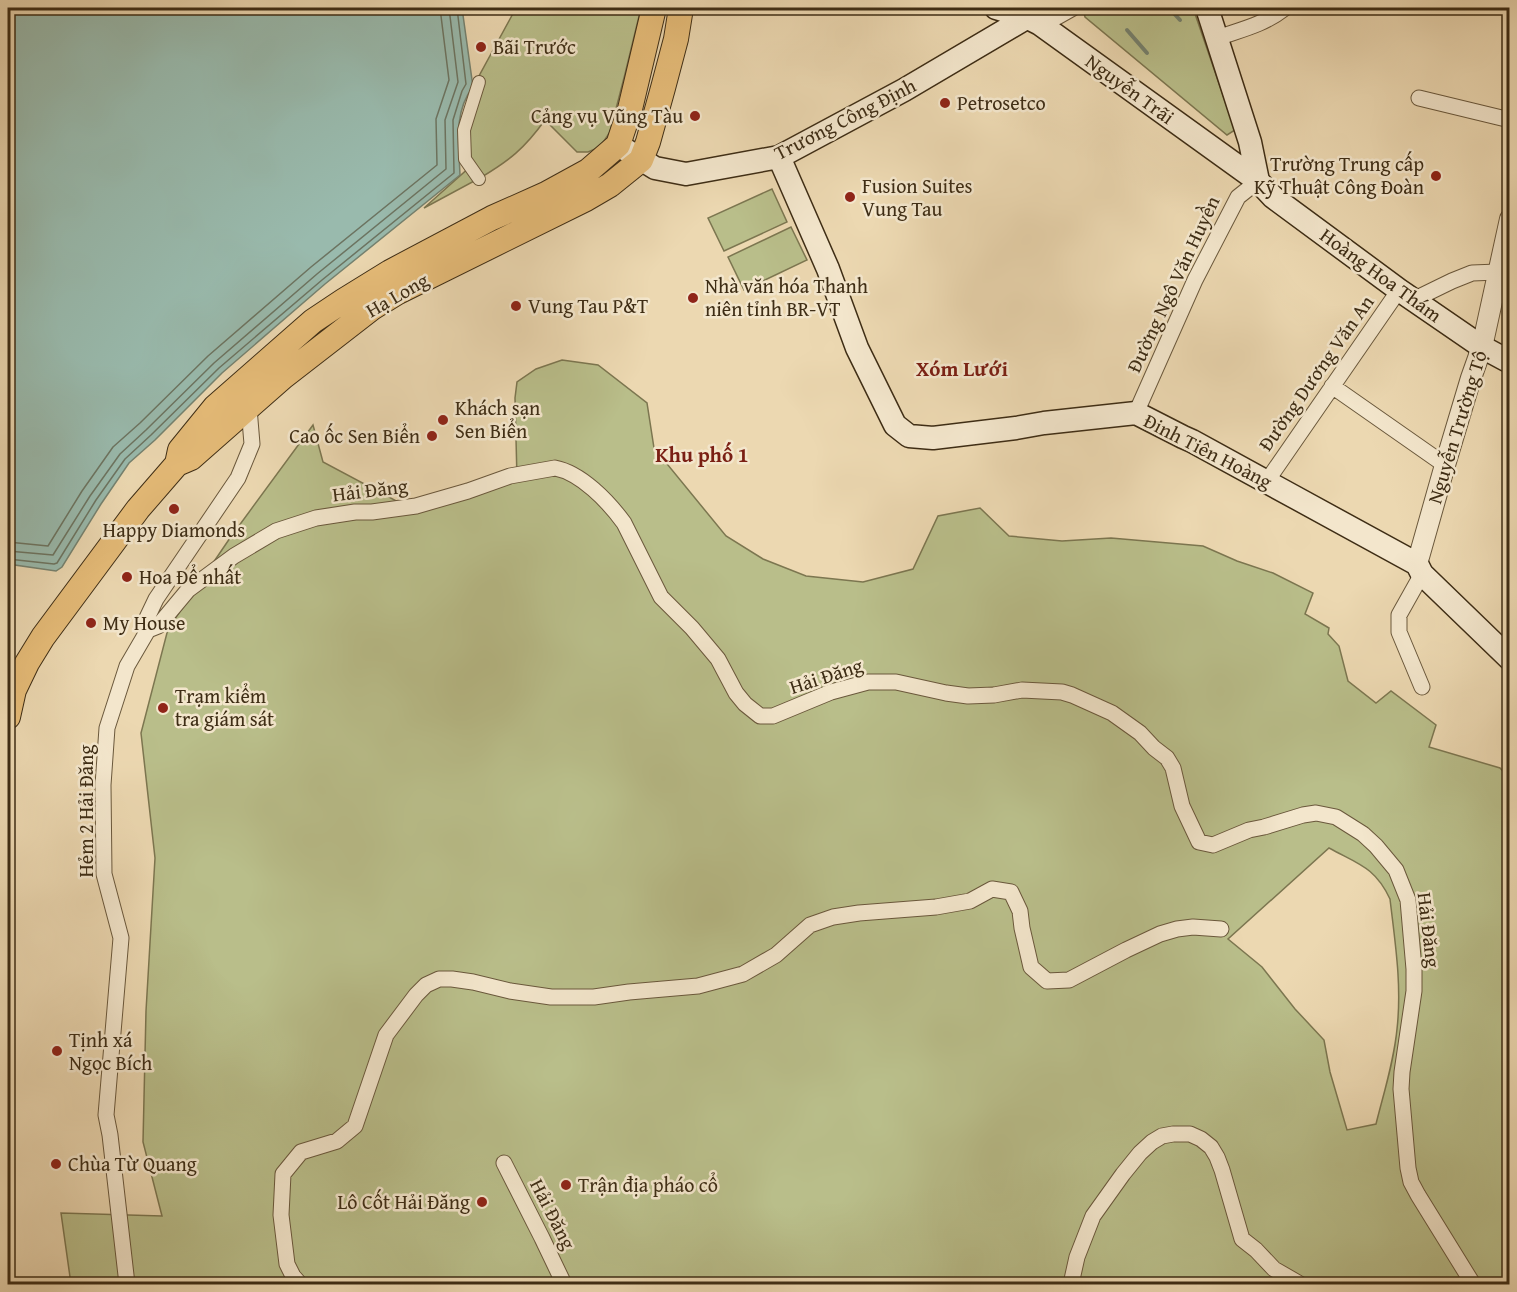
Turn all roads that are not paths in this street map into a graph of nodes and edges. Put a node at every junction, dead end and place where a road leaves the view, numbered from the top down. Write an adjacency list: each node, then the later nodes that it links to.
1 (654, 8): 12 (main road)
2 (681, 8): 14 (main road)
3 (996, 8): 7 (main road, Nguyễn Trãi)
4 (1073, 8): 7 (street)
5 (1207, 8): 8 (main road)
6 (1285, 8): 8 (street)
7 (1034, 11): 13 (main road, Trương Công Định); 16 (main road, Nguyễn Trãi)
8 (1217, 38): 16 (main road)
9 (479, 82): 15 (street)
10 (1419, 98): 11 (street)
11 (1509, 120)
12 (618, 145): 14 (main road, Trương Công Định); 19 (main road, Hạ Long)
13 (780, 157): 14 (main road, Trương Công Định); 25 (main road, Đinh Tiên Hoàng)
14 (641, 160): 19 (main road, Hạ Long)
15 (479, 179)
16 (1258, 181): 20 (main road, Hoàng Hoa Thám); 25 (street, Đường Ngô Văn Huyền)
17 (1509, 219): 18 (street, Nguyễn Trường Tộ)
18 (1498, 272): 20 (street); 21 (street, Nguyễn Trường Tộ)
19 (379, 291): 24 (main road, Hạ Long)
20 (1406, 295): 21 (main road, Hoàng Hoa Thám); 23 (street, Đường Dương Văn An)
21 (1482, 346): 22 (main road, Hoàng Hoa Thám); 26 (street, Nguyễn Trường Tộ)
22 (1509, 362)
23 (1332, 386): 26 (street); 27 (street, Đường Dương Văn An)
24 (242, 399): 29 (street); 32 (main road, Hạ Long)
25 (1136, 414): 27 (main road, Đinh Tiên Hoàng)
26 (1445, 465): 28 (street, Nguyễn Trường Tộ)
27 (1267, 481): 28 (main road, Đinh Tiên Hoàng)
28 (1419, 569): 30 (main road, Đinh Tiên Hoàng); 31 (street)
29 (148, 630): 35 (street, Hẻm 2 Hải Đăng); 40 (street, Hải Đăng)
30 (1509, 659)
31 (1422, 687)
32 (8, 717)
33 (1221, 929): 36 (street)
34 (504, 1163): 37 (street, Hải Đăng)
35 (127, 1284)
36 (300, 1284)
37 (564, 1284)
38 (1071, 1284): 39 (street)
39 (1300, 1284)
40 (1473, 1284)

